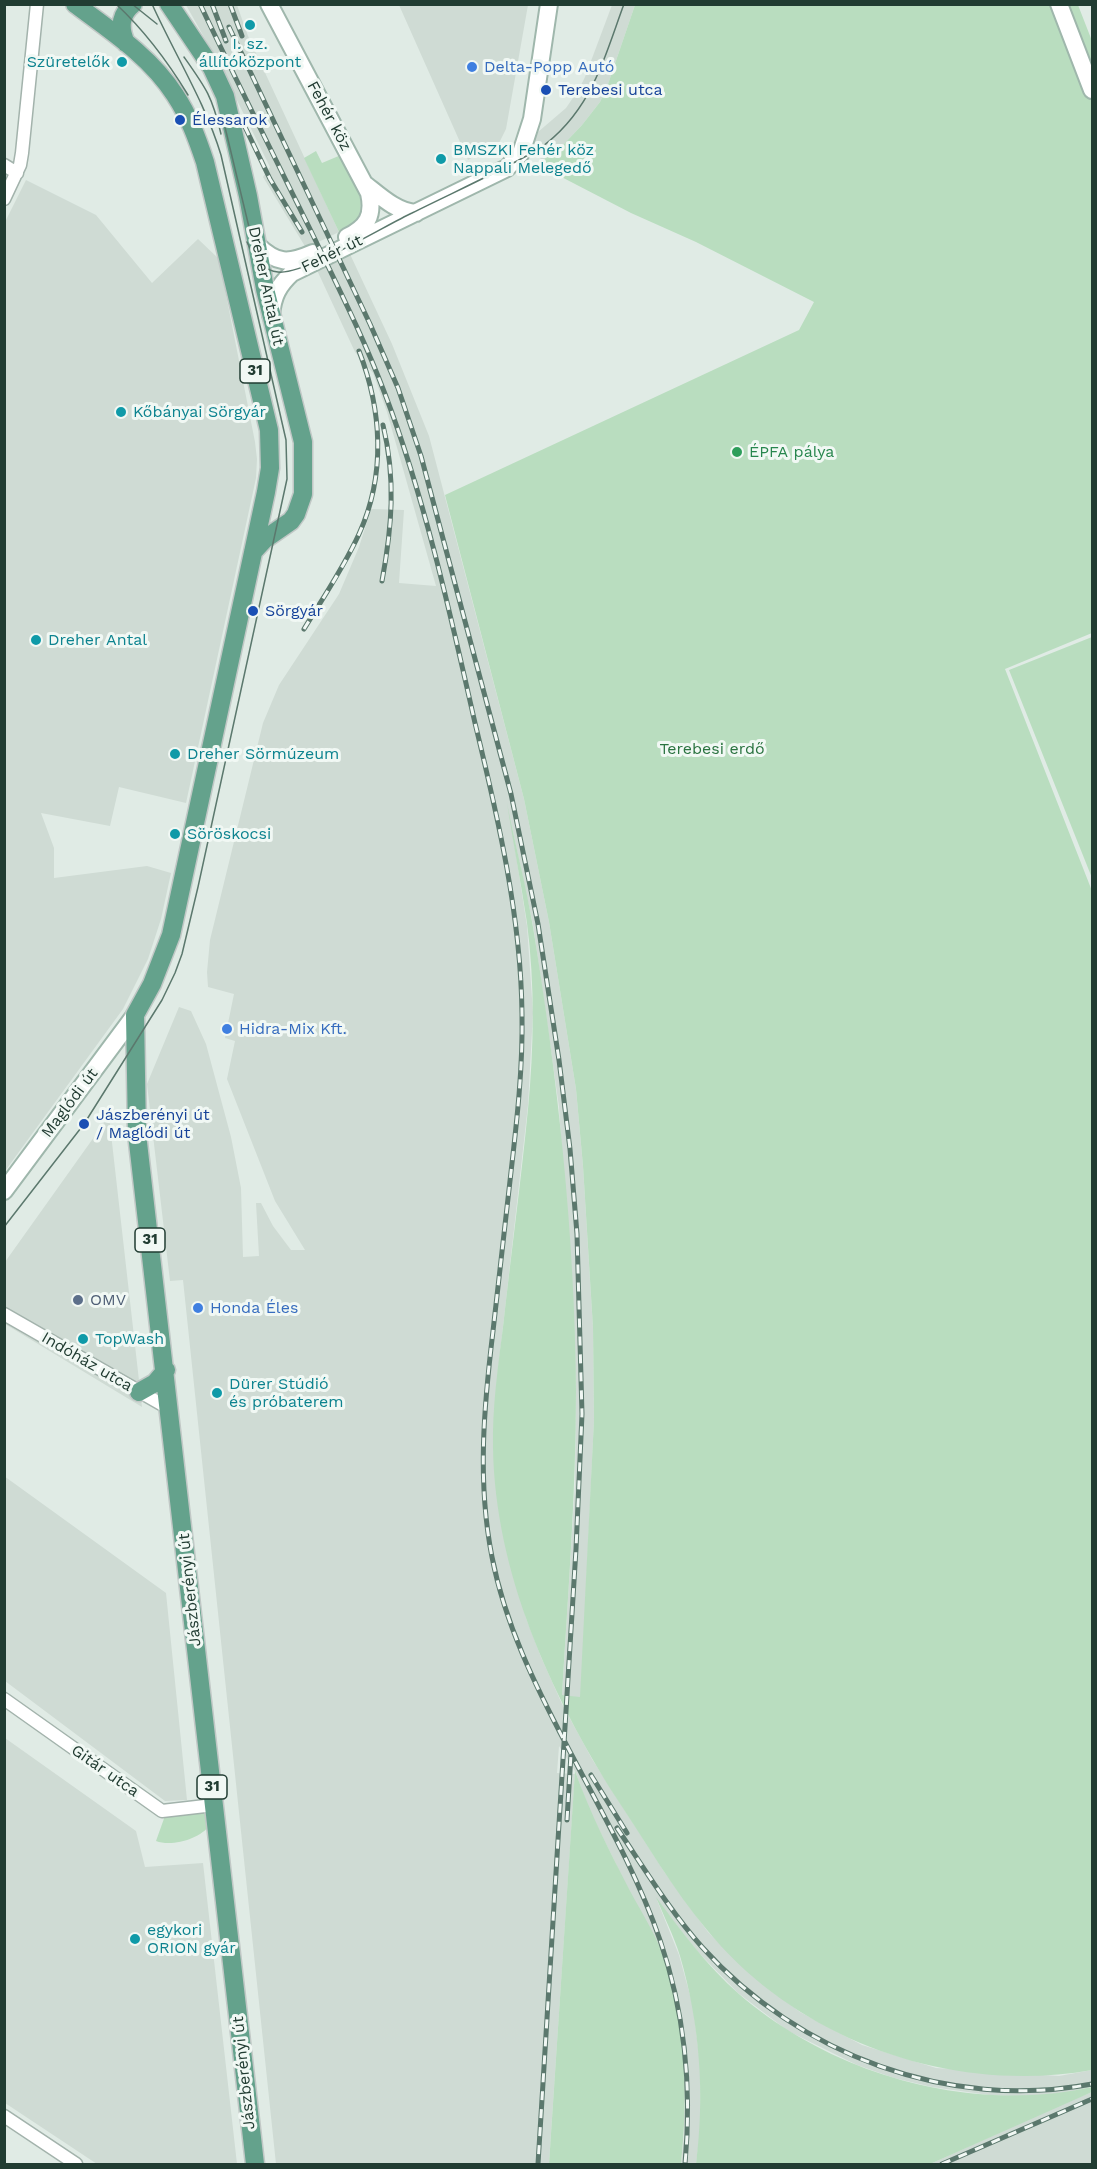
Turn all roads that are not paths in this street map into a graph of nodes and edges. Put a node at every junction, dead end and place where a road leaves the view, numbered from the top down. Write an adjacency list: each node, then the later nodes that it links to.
1 (37, 4): 11 (street)
2 (75, 4): 8 (main road, 31)
3 (133, 4): 8 (main road)
4 (269, 4): 12 (main road, Fehér köz)
5 (549, 4): 14 (main road, Fehér út)
6 (1059, 4): 9 (main road)
7 (168, 7): 16 (main road, Dreher Antal út / 31)
8 (126, 43): 18 (main road, Dreher Antal út / 31)
9 (1092, 90)
10 (4, 165): 11 (street)
11 (17, 172): 13 (street)
12 (365, 184): 14 (main road); 15 (main road, Fehér köz)
13 (4, 199)
14 (416, 213): 17 (main road, Fehér út)
15 (362, 230): 16 (main road, Fehér út)
16 (257, 245): 17 (main road, Dreher Antal út / 31)
17 (271, 315): 19 (main road, Dreher Antal út / 31)
18 (266, 492): 19 (main road); 20 (main road, Dreher Antal út / 31)
19 (291, 521): 20 (main road)
20 (253, 552): 21 (main road, Dreher Antal út / 31)
21 (135, 1015): 22 (main road, Maglódi út); 24 (main road, Jászberényi út / 31)
22 (4, 1191)
23 (4, 1314): 25 (street, Indóház utca)
24 (166, 1370): 25 (main road); 26 (main road, Jászberényi út / 31)
25 (140, 1392): 26 (street, Indóház utca)
26 (170, 1409): 28 (main road, Jászberényi út / 31)
27 (4, 1699): 28 (street, Gitár utca)
28 (214, 1805): 31 (main road, Jászberényi út / 31)
29 (4, 2116): 30 (street)
30 (76, 2164)
31 (255, 2164)

